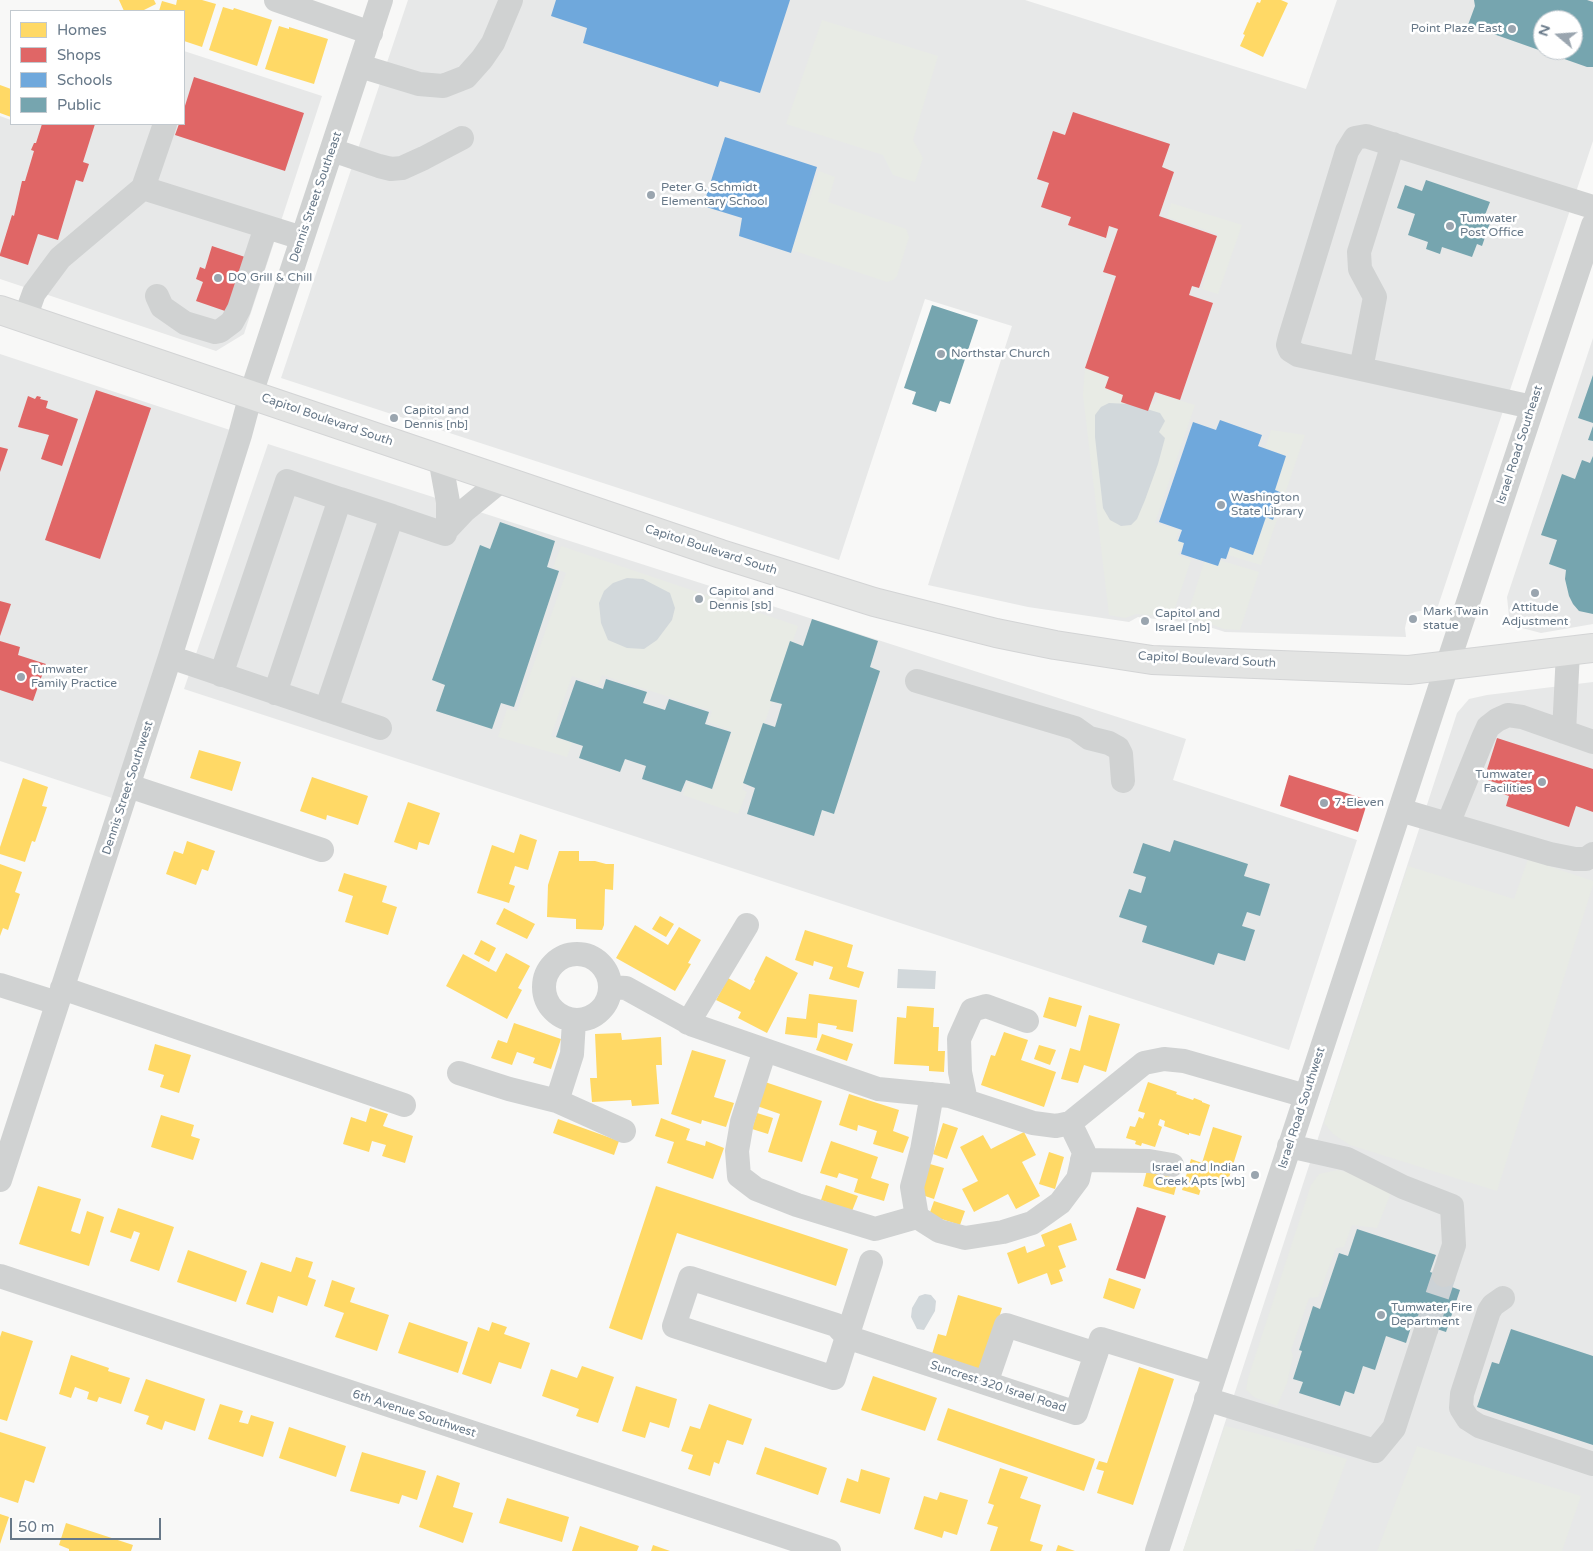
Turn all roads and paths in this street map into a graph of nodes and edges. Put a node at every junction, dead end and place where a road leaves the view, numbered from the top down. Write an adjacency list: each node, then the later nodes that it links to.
1 (276, 0): 4 (street)
2 (382, 0): 4 (street, Dennis Street Southeast)
3 (511, 0): 5 (street)
4 (371, 33): 5 (street, Dennis Street Southeast)
5 (360, 66): 9 (street, Dennis Street Southeast)
6 (165, 125): 10 (street)
7 (462, 138): 9 (street)
8 (1393, 144): 11 (street); 17 (street); 17 (street)
9 (332, 150): 14 (street, Dennis Street Southeast)
10 (143, 188): 13 (street); 16 (street)
11 (1593, 207)
12 (1593, 225): 19 (street, Israel Road Southeast)
13 (266, 227): 14 (street); 15 (street)
14 (302, 238): 18 (street, Dennis Street Southeast)
15 (157, 296)
16 (13, 314): 18 (main road, Capitol Boulevard South)
17 (1361, 369): 19 (street)
18 (251, 394): 20 (main road, Capitol Boulevard South); 26 (street, Dennis Street Southwest)
19 (1532, 407): 27 (street, Israel Road Southeast)
20 (440, 458): 21 (main road, Capitol Boulevard South); 21 (street)
21 (503, 479): 27 (main road, Capitol Boulevard South)
22 (340, 499): 23 (street); 28 (street); 30 (street)
23 (392, 516): 24 (street); 31 (street)
24 (445, 534)
25 (1580, 650): 27 (main road, Capitol Boulevard South); 33 (street)
26 (170, 657): 28 (street); 36 (street, Dennis Street Southwest)
27 (1447, 666): 37 (street, Israel Road Southwest)
28 (221, 675): 30 (street)
29 (917, 681): 35 (street)
30 (275, 693): 31 (street)
31 (326, 710): 32 (street)
32 (380, 728)
33 (1564, 732): 34 (street); 38 (street)
34 (1593, 742)
35 (1123, 781)
36 (129, 786): 39 (street); 44 (street, Dennis Street Southwest)
37 (1400, 810): 38 (street); 51 (street, Israel Road Southwest)
38 (1448, 824): 40 (street)
39 (322, 850)
40 (1593, 854)
41 (747, 925): 47 (street)
42 (0, 985): 44 (street)
43 (610, 987): 46 (street); 46 (street); 47 (street)
44 (60, 996): 54 (street); 60 (street, Dennis Street Southwest)
45 (1027, 1020): 53 (street)
46 (574, 1021): 52 (street)
47 (688, 1023): 48 (street)
48 (765, 1050): 50 (street); 61 (street)
49 (459, 1072): 52 (street)
50 (932, 1094): 53 (street); 61 (street)
51 (1306, 1096): 55 (street); 57 (street, Israel Road Southwest)
52 (557, 1101): 56 (street)
53 (966, 1101): 55 (street)
54 (404, 1105)
55 (1070, 1123): 58 (street)
56 (624, 1131)
57 (1290, 1146): 63 (street); 69 (street, Israel Road Southwest)
58 (1082, 1160): 59 (street); 61 (street)
59 (1172, 1165)
60 (2, 1167)
61 (917, 1217)
62 (871, 1262): 67 (street)
63 (1444, 1275)
64 (0, 1276): 73 (street, 6th Avenue Southwest)
65 (1502, 1298): 72 (street)
66 (1426, 1330): 71 (street)
67 (847, 1337): 67 (street, Suncrest 320 Israel Road); 70 (street, Suncrest 320 Israel Road)
68 (1096, 1354): 69 (street, Suncrest 320 Israel Road); 70 (street); 70 (street, Suncrest 320 Israel Road)
69 (1215, 1374): 71 (street, Israel Road Southwest)
70 (986, 1383)
71 (1206, 1399): 74 (street, Israel Road Southwest)
72 (1593, 1464)
73 (828, 1551)
74 (1157, 1551)

